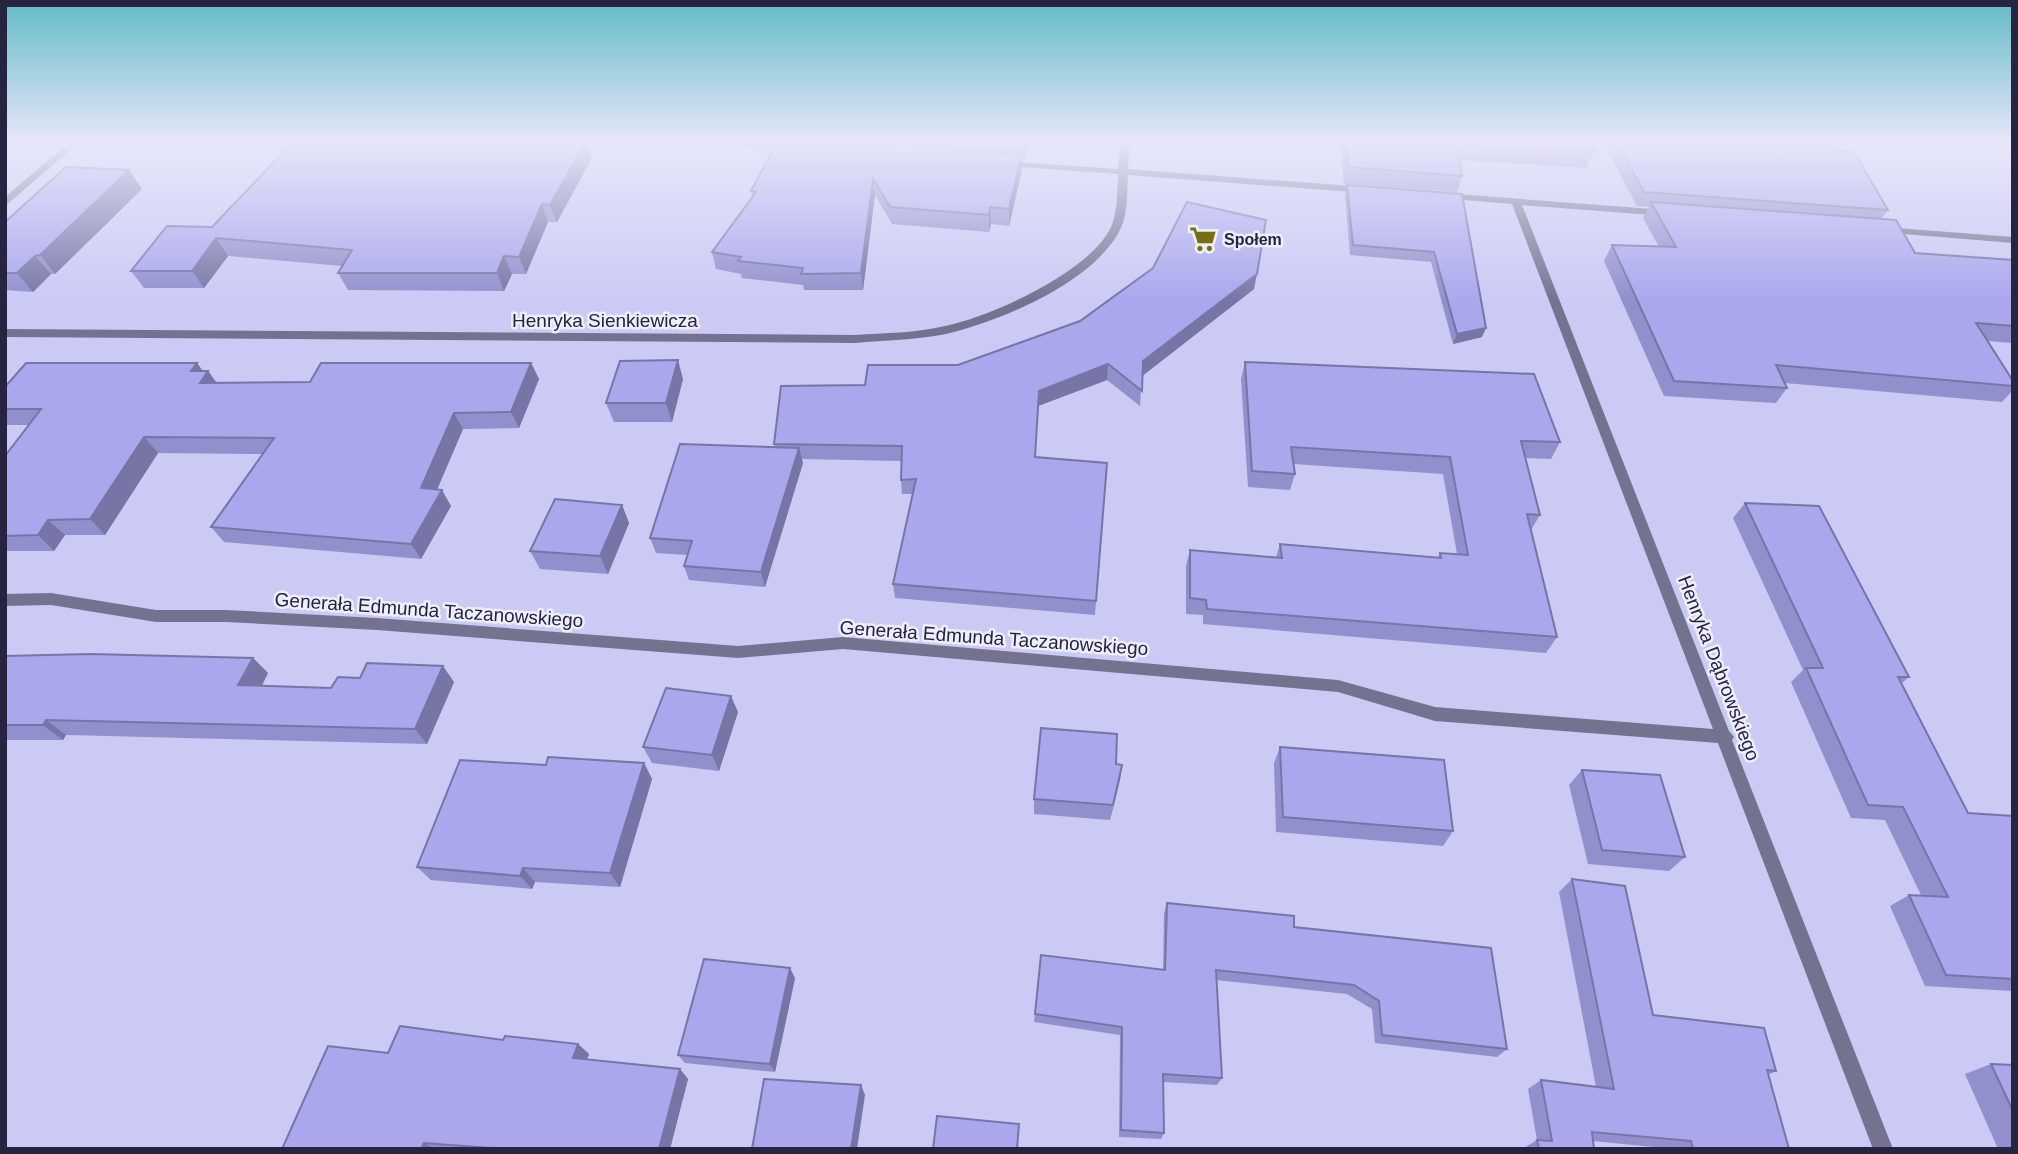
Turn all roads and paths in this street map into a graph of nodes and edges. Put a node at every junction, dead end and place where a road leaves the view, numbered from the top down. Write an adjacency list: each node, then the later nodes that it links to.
1 (1120, 194): 7 (street, Henryka Sienkiewicza)
2 (1435, 196): 3 (street)
3 (1516, 202): 4 (street); 9 (street, Henryka Dąbrowskiego)
4 (1682, 215)
5 (1875, 230): 6 (street)
6 (2013, 240)
7 (5, 333)
8 (5, 600): 9 (street, Generała Edmunda Taczanowskiego)
9 (1726, 737): 10 (street, Henryka Dąbrowskiego)
10 (1884, 1149)

